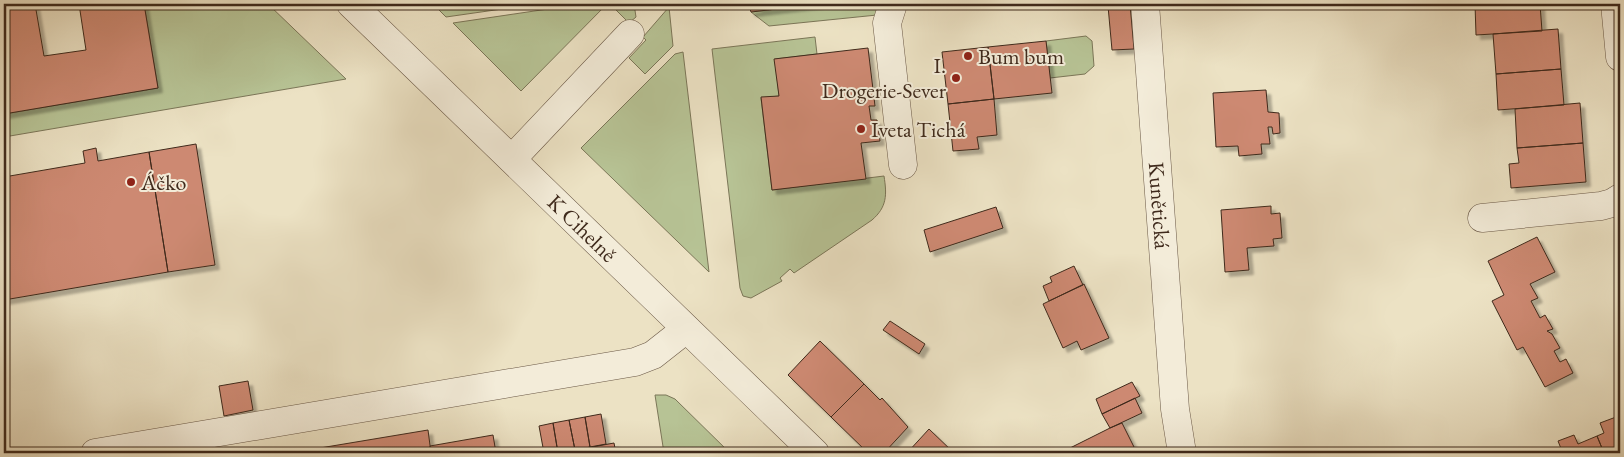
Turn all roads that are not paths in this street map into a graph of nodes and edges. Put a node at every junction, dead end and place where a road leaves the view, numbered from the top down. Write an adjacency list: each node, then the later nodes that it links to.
1 (351, 4): 7 (street, K Cihelně)
2 (893, 4): 8 (street)
3 (1145, 4): 12 (street, Kunětická)
4 (1615, 4): 6 (street)
5 (630, 34): 7 (street)
6 (1620, 57)
7 (512, 159): 11 (street, K Cihelně)
8 (903, 165)
9 (1620, 198): 10 (street)
10 (1482, 218)
11 (686, 328): 13 (street); 14 (street, K Cihelně)
12 (1175, 409): 15 (street, Kunětická); 16 (street, Kunětická)
13 (95, 453)
14 (815, 453)
15 (1174, 453)
16 (1182, 453)

